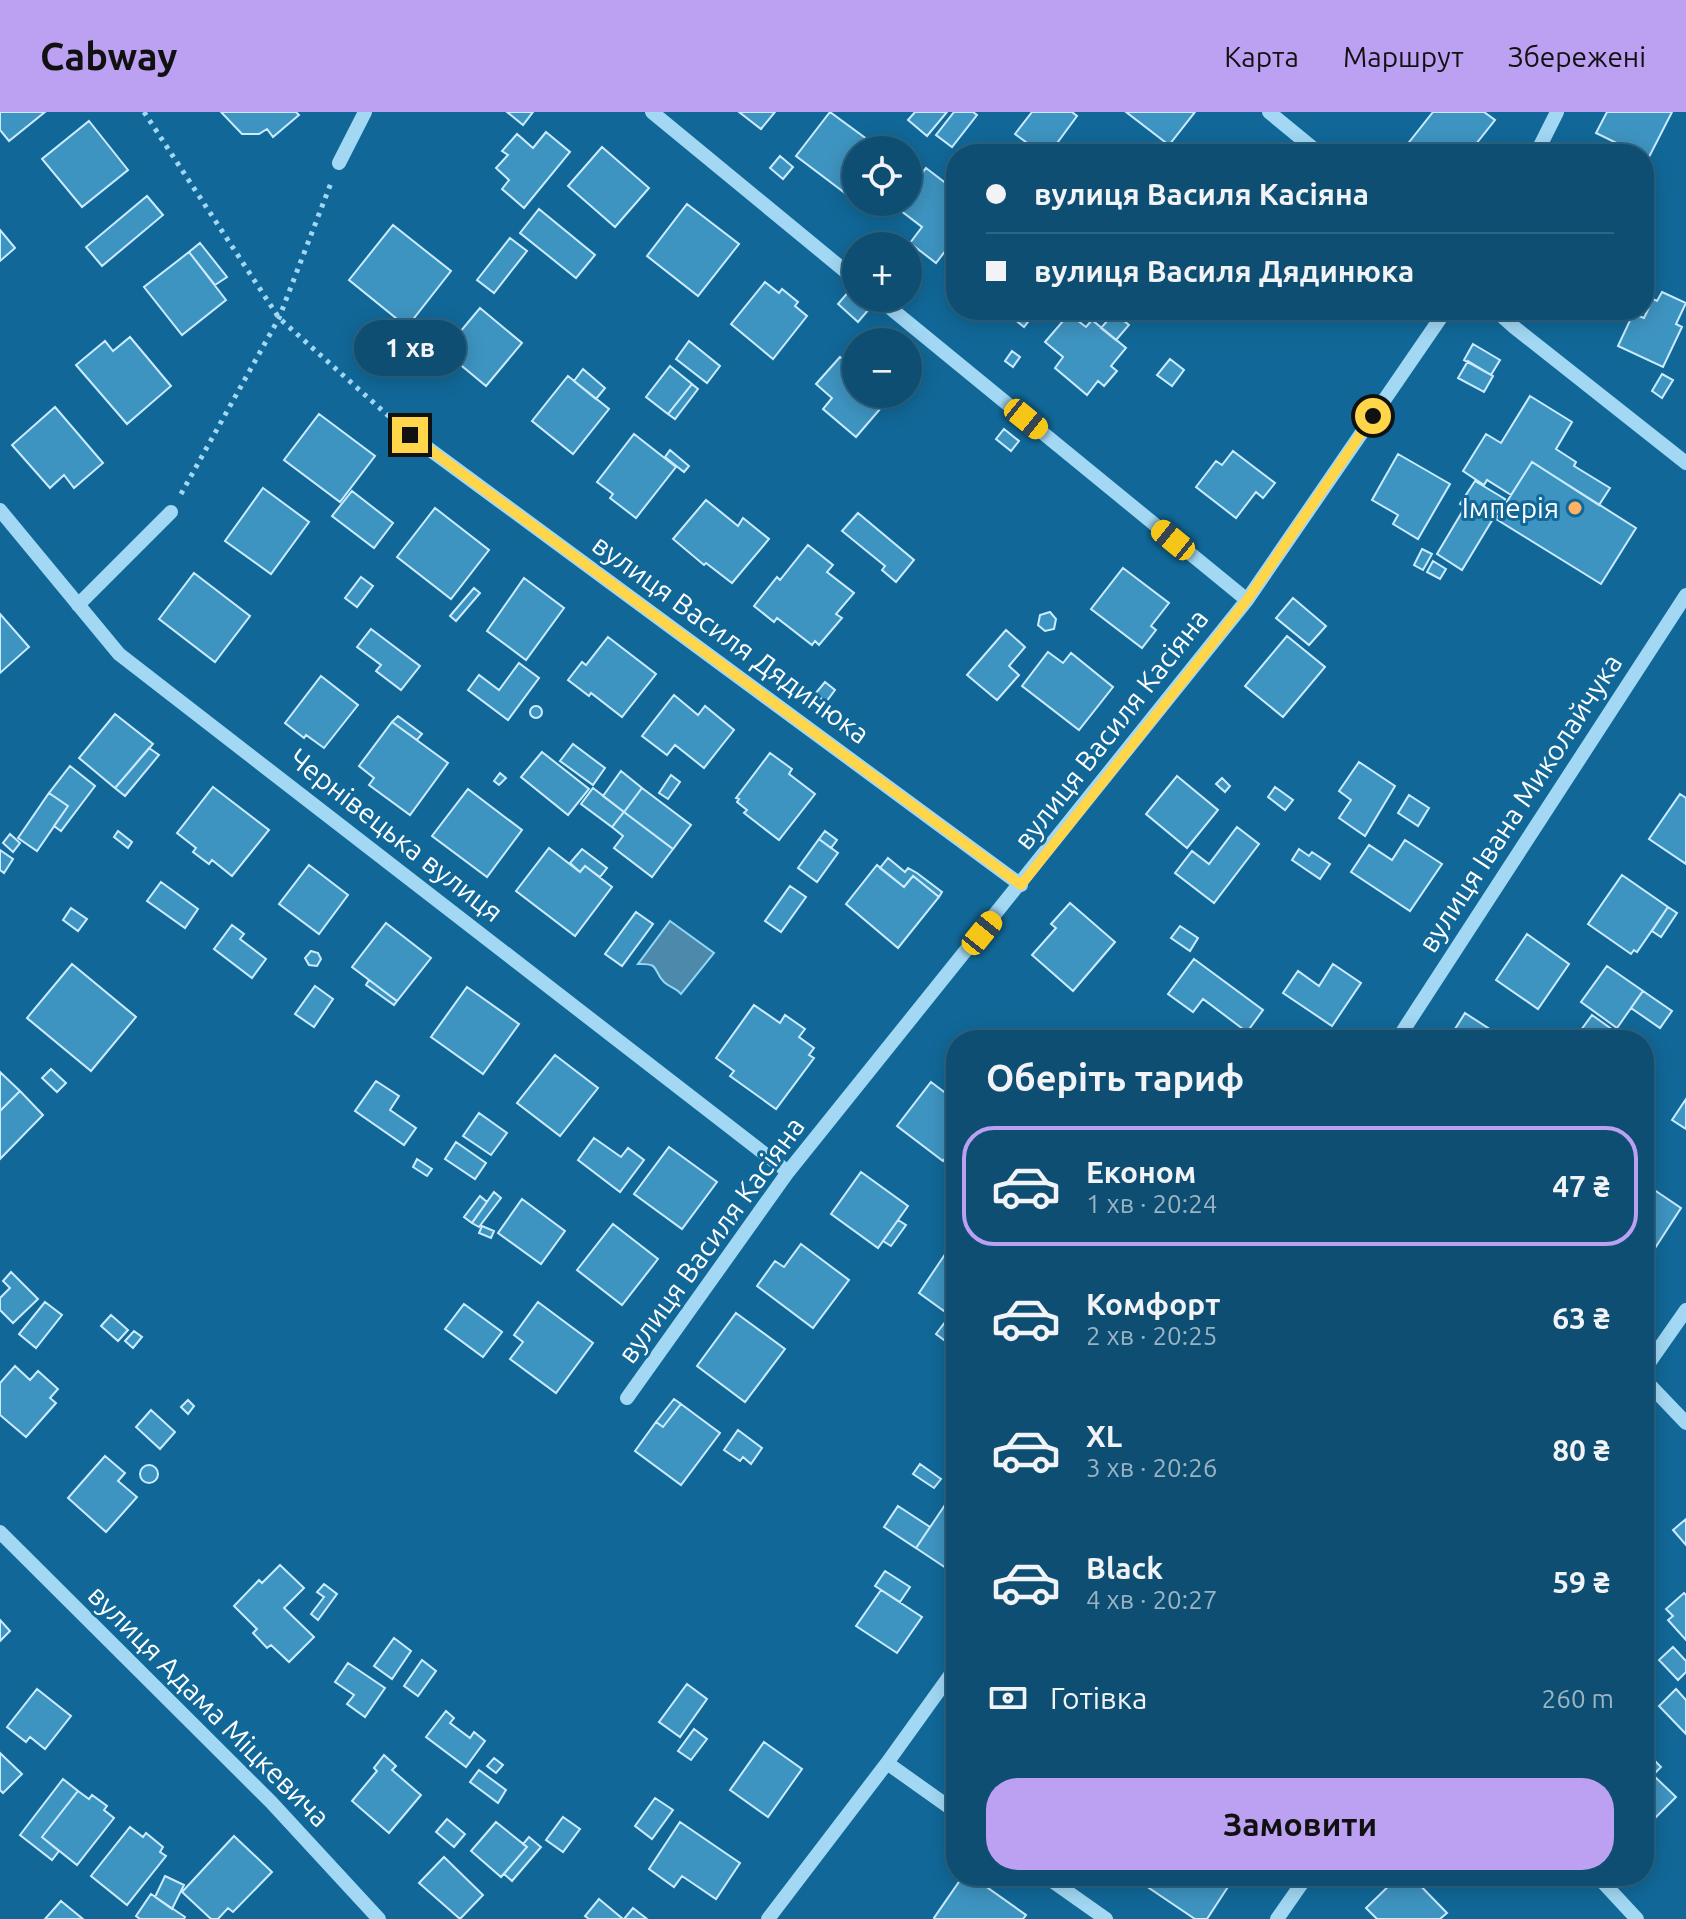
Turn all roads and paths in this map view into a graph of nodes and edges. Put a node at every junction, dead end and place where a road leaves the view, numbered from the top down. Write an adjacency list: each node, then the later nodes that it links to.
1 (144, 112): 11 (path)
2 (365, 112): 8 (street)
3 (652, 112): 9 (street)
4 (1269, 112): 6 (street)
5 (1557, 112): 7 (street)
6 (1308, 144)
7 (1541, 144)
8 (339, 163): 11 (path)
9 (842, 268)
10 (895, 312): 19 (street)
11 (279, 318): 14 (path); 17 (path)
12 (1439, 320): 19 (street, вулиця Василя Касіяна)
13 (1506, 320): 15 (street)
14 (410, 435): 21 (street, вулиця Василя Дядинюка)
15 (1686, 463)
16 (0, 510): 20 (street, Чернівецька вулиця)
17 (171, 512): 20 (street)
18 (1686, 595): 22 (street, вулиця Івана Миколайчука)
19 (1247, 600): 21 (street, вулиця Василя Касіяна)
20 (78, 605): 23 (street, Чернівецька вулиця)
21 (1021, 885): 23 (street, вулиця Василя Касіяна)
22 (1403, 1030)
23 (788, 1172): 27 (street, вулиця Василя Касіяна)
24 (1686, 1310): 25 (street)
25 (1654, 1356)
26 (1654, 1389): 28 (street)
27 (627, 1398)
28 (1686, 1423)
29 (0, 1532): 36 (street, вулиця Адама Міцкевича)
30 (946, 1681): 31 (street)
31 (887, 1763): 32 (street); 37 (street)
32 (946, 1805)
33 (1059, 1886): 38 (street)
34 (1300, 1886): 39 (street)
35 (1606, 1886): 40 (street)
36 (379, 1919)
37 (768, 1919)
38 (1106, 1919)
39 (1277, 1919)
40 (1637, 1919)

